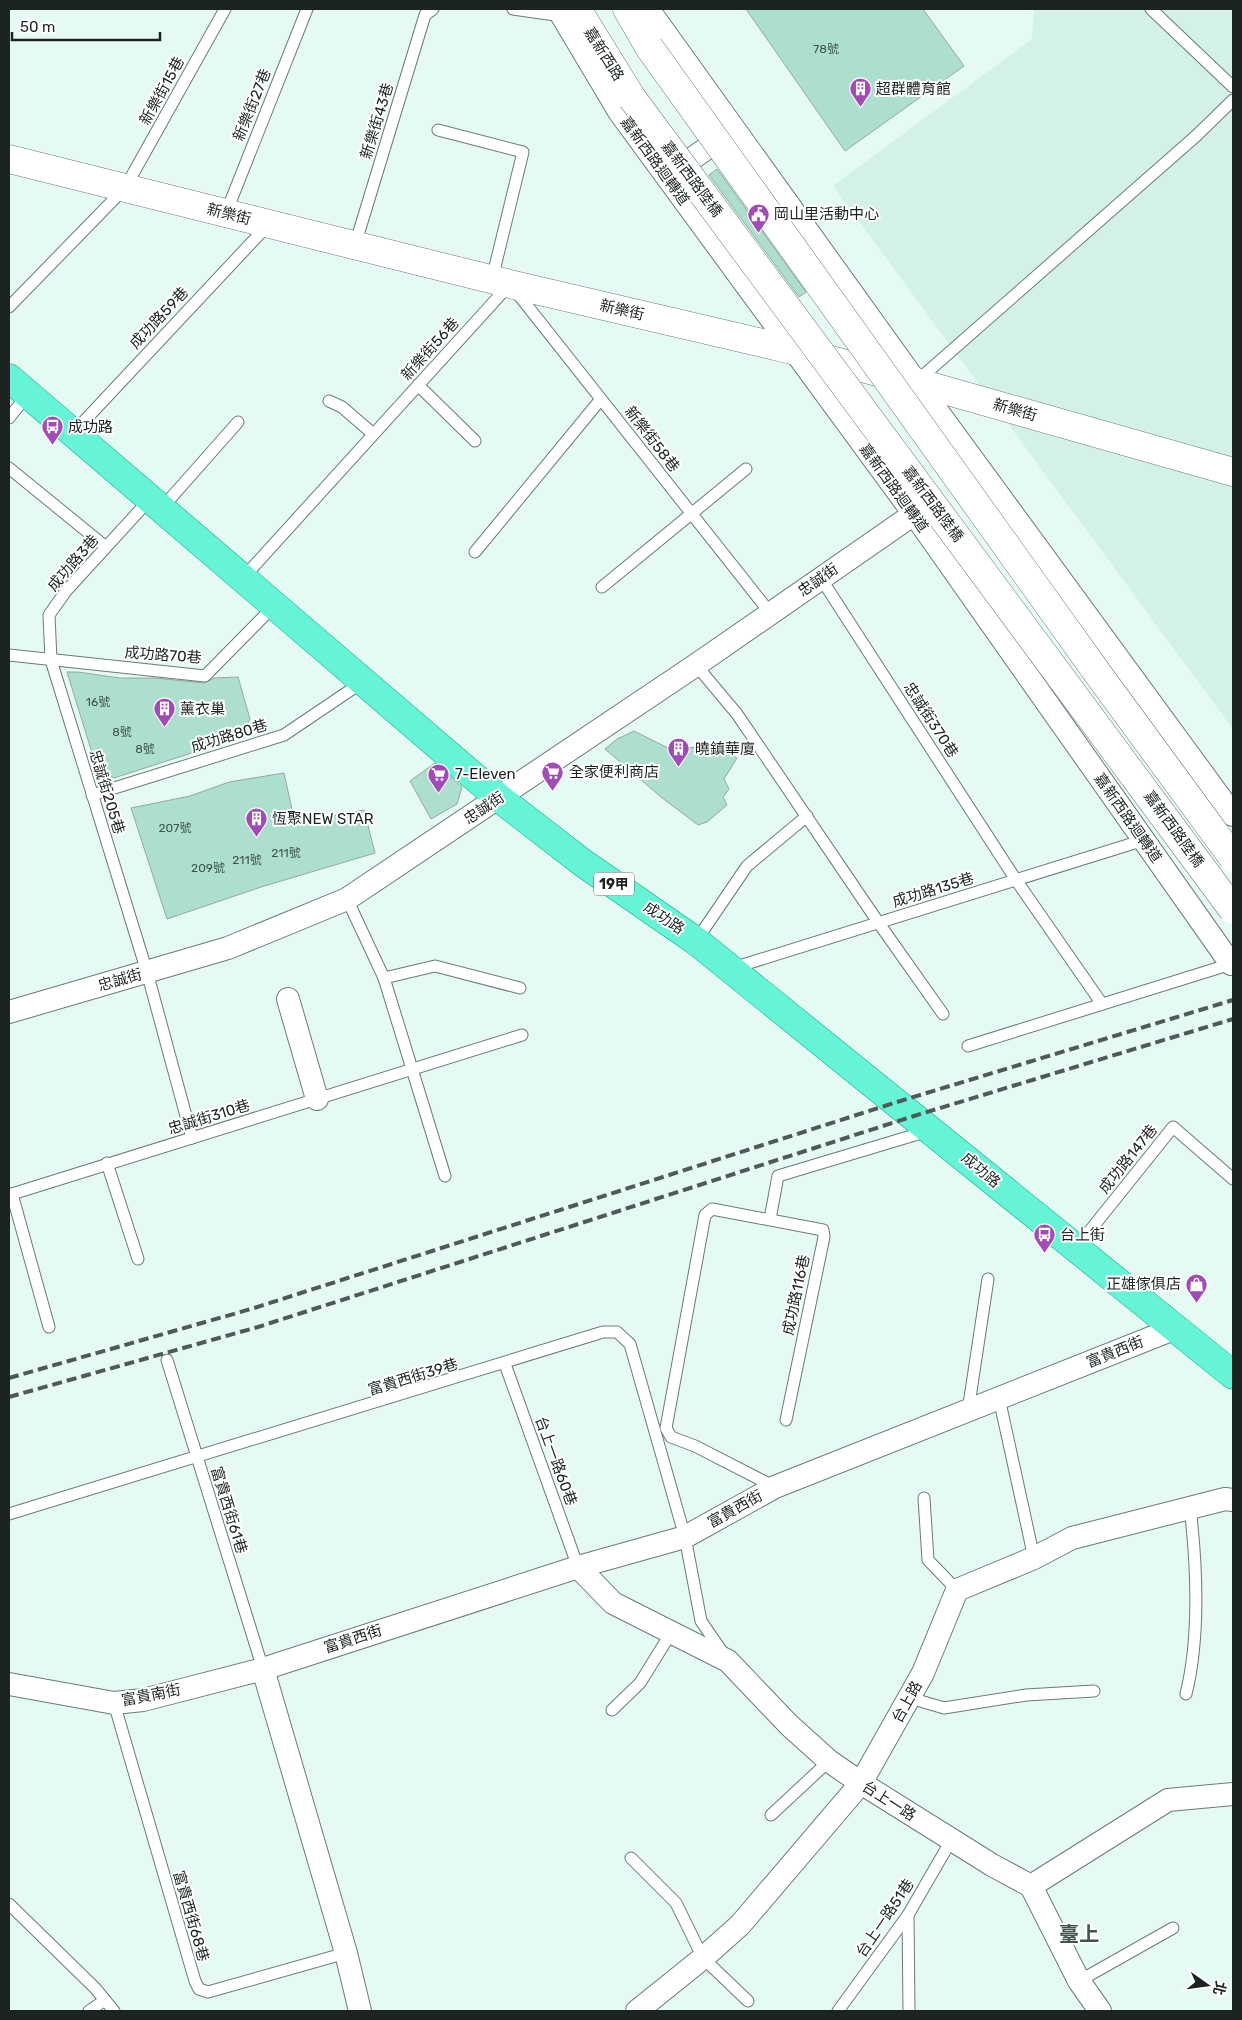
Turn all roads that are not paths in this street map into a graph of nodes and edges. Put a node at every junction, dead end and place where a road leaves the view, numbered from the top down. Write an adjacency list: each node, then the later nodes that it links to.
1 (225, 9): 16 (lane, 新樂街15巷)
2 (307, 9): 17 (lane, 新樂街27巷)
3 (433, 9): 19 (lane, 新樂街43巷)
4 (514, 9): 8 (lane)
5 (627, 9): 55 (street, 嘉新西路陸橋, bridge)
6 (648, 9): 12 (street)
7 (1151, 9): 9 (lane)
8 (566, 11): 10 (street, 嘉新西路); 15 (street, 嘉新西路迴轉道)
9 (1233, 87)
10 (632, 98): 58 (street, 嘉新西路陸橋, bridge)
11 (1233, 100): 23 (lane)
12 (734, 129): 15 (street); 23 (street)
13 (438, 130): 20 (lane)
14 (9, 159): 16 (street, 新樂街)
15 (667, 177): 22 (street, 嘉新西路迴轉道)
16 (125, 188): 17 (street, 新樂街); 21 (lane, 新樂街15巷)
17 (226, 213): 18 (street, 新樂街)
18 (269, 224): 19 (street, 新樂街); 30 (lane, 成功路59巷)
19 (355, 245): 20 (street, 新樂街)
20 (501, 281): 22 (street, 新樂街); 24 (lane, 新樂街56巷); 26 (lane, 新樂街58巷)
21 (9, 307)
22 (792, 350): 23 (street, 新樂街); 38 (street, 嘉新西路迴轉道)
23 (916, 382): 35 (street, 新樂街); 52 (street)
24 (418, 385): 31 (lane, 新樂街56巷); 32 (lane)
25 (18, 386): 28 (lane); 30 (main road, 成功路 / 19甲)
26 (601, 399): 37 (lane, 新樂街58巷); 40 (lane)
27 (329, 401): 31 (lane)
28 (9, 418)
29 (238, 422): 36 (lane, 成功路3巷)
30 (73, 433): 36 (main road, 成功路 / 19甲)
31 (372, 433): 41 (lane, 新樂街56巷)
32 (475, 442)
33 (9, 468): 39 (lane)
34 (746, 469): 37 (lane)
35 (1233, 472)
36 (156, 503): 39 (lane, 成功路3巷); 41 (main road, 成功路 / 19甲)
37 (692, 514): 43 (lane); 45 (lane, 新樂街58巷)
38 (914, 514): 42 (street, 忠誠街); 54 (street, 嘉新西路迴轉道)
39 (106, 547): 47 (lane, 成功路3巷)
40 (475, 552)
41 (244, 577): 44 (main road, 成功路 / 19甲)
42 (820, 577): 45 (street, 忠誠街); 56 (lane, 忠誠街370巷)
43 (602, 587)
44 (275, 605): 47 (lane, 成功路70巷); 49 (main road, 成功路 / 19甲)
45 (771, 614): 48 (street, 忠誠街)
46 (9, 655): 47 (lane)
47 (51, 660): 50 (lane, 忠誠街205巷)
48 (696, 665): 51 (street, 忠誠街); 53 (lane)
49 (364, 681): 50 (lane, 成功路80巷); 51 (main road, 成功路 / 19甲)
50 (92, 795): 63 (lane, 忠誠街205巷)
51 (499, 798): 57 (street, 忠誠街); 60 (main road, 成功路 / 19甲)
52 (1233, 815)
53 (806, 816): 59 (lane); 60 (lane)
54 (1144, 840): 56 (lane, 成功路135巷); 61 (street, 嘉新西路迴轉道)
55 (1233, 858)
56 (1016, 880): 59 (lane, 成功路135巷); 67 (lane, 忠誠街370巷)
57 (347, 899): 63 (street, 忠誠街); 64 (lane)
58 (1233, 910)
59 (878, 922): 62 (lane, 成功路135巷); 69 (lane)
60 (696, 941): 62 (main road, 成功路 / 19甲)
61 (1232, 964): 67 (lane)
62 (731, 968): 74 (main road, 成功路 / 19甲)
63 (147, 972): 68 (street, 忠誠街); 75 (lane, 忠誠街205巷)
64 (384, 978): 65 (lane); 72 (lane)
65 (520, 988)
66 (288, 999): 73 (street)
67 (1102, 1004): 71 (lane)
68 (9, 1012)
69 (943, 1014)
70 (522, 1035): 72 (lane, 忠誠街310巷)
71 (968, 1046)
72 (414, 1068): 73 (lane, 忠誠街310巷); 77 (lane)
73 (317, 1099): 75 (lane, 忠誠街310巷)
74 (932, 1130): 80 (lane); 81 (main road, 成功路 / 19甲)
75 (192, 1138): 76 (lane, 忠誠街310巷)
76 (107, 1163): 79 (lane, 忠誠街310巷); 82 (lane)
77 (445, 1176)
78 (1233, 1179): 81 (lane, 成功路147巷)
79 (10, 1195): 84 (lane)
80 (770, 1220): 91 (lane, 成功路116巷); 93 (lane, 富貴西街)
81 (1076, 1248): 85 (main road, 成功路 / 19甲)
82 (138, 1259)
83 (988, 1279): 90 (lane)
84 (49, 1327)
85 (1176, 1328): 88 (main road, 成功路 / 19甲); 89 (street, 富貴西街)
86 (167, 1360): 92 (lane, 富貴西街61巷)
87 (505, 1364): 92 (lane, 富貴西街39巷); 98 (lane, 富貴西街39巷); 100 (lane, 台上一路60巷)
88 (1233, 1375)
89 (999, 1398): 90 (street, 富貴西街); 99 (lane)
90 (968, 1411): 93 (street, 富貴西街)
91 (786, 1420)
92 (198, 1458): 97 (lane, 富貴西街39巷); 104 (lane, 富貴西街61巷)
93 (775, 1487): 98 (street, 富貴西街)
94 (924, 1498): 101 (lane)
95 (1233, 1500): 96 (street)
96 (1190, 1508): 99 (street); 107 (lane)
97 (9, 1514)
98 (685, 1537): 100 (street, 富貴西街); 103 (lane, 富貴西街39巷)
99 (1034, 1558): 101 (street)
100 (578, 1567): 102 (street, 台上一路); 104 (street, 富貴西街)
101 (957, 1590): 108 (street, 台上路)
102 (671, 1633): 103 (street, 台上一路); 110 (lane)
103 (728, 1661): 111 (street, 台上一路)
104 (263, 1669): 109 (street, 富貴南街); 121 (street)
105 (9, 1684): 109 (street, 富貴南街)
106 (1094, 1691): 108 (lane)
107 (1186, 1694)
108 (910, 1698): 112 (street, 台上路)
109 (114, 1703): 121 (lane, 富貴西街68巷)
110 (612, 1710)
111 (829, 1761): 112 (street, 台上一路); 114 (lane)
112 (860, 1783): 115 (street, 台上一路); 122 (street, 台上路)
113 (1233, 1794): 117 (street)
114 (771, 1814)
115 (952, 1840): 117 (street, 台上一路); 119 (lane, 台上一路51巷)
116 (631, 1858): 122 (lane)
117 (1031, 1886): 123 (street)
118 (9, 1904): 124 (lane)
119 (908, 1915): 130 (lane, 台上一路51巷); 131 (lane)
120 (1173, 1928): 123 (lane)
121 (346, 1953): 128 (street)
122 (703, 1958): 125 (lane); 129 (street, 台上路)
123 (1079, 1981): 132 (street)
124 (105, 2000): 126 (lane); 127 (lane)
125 (748, 2001)
126 (89, 2011)
127 (114, 2011)
128 (360, 2011)
129 (637, 2011)
130 (838, 2011)
131 (909, 2011)
132 (1100, 2011)

